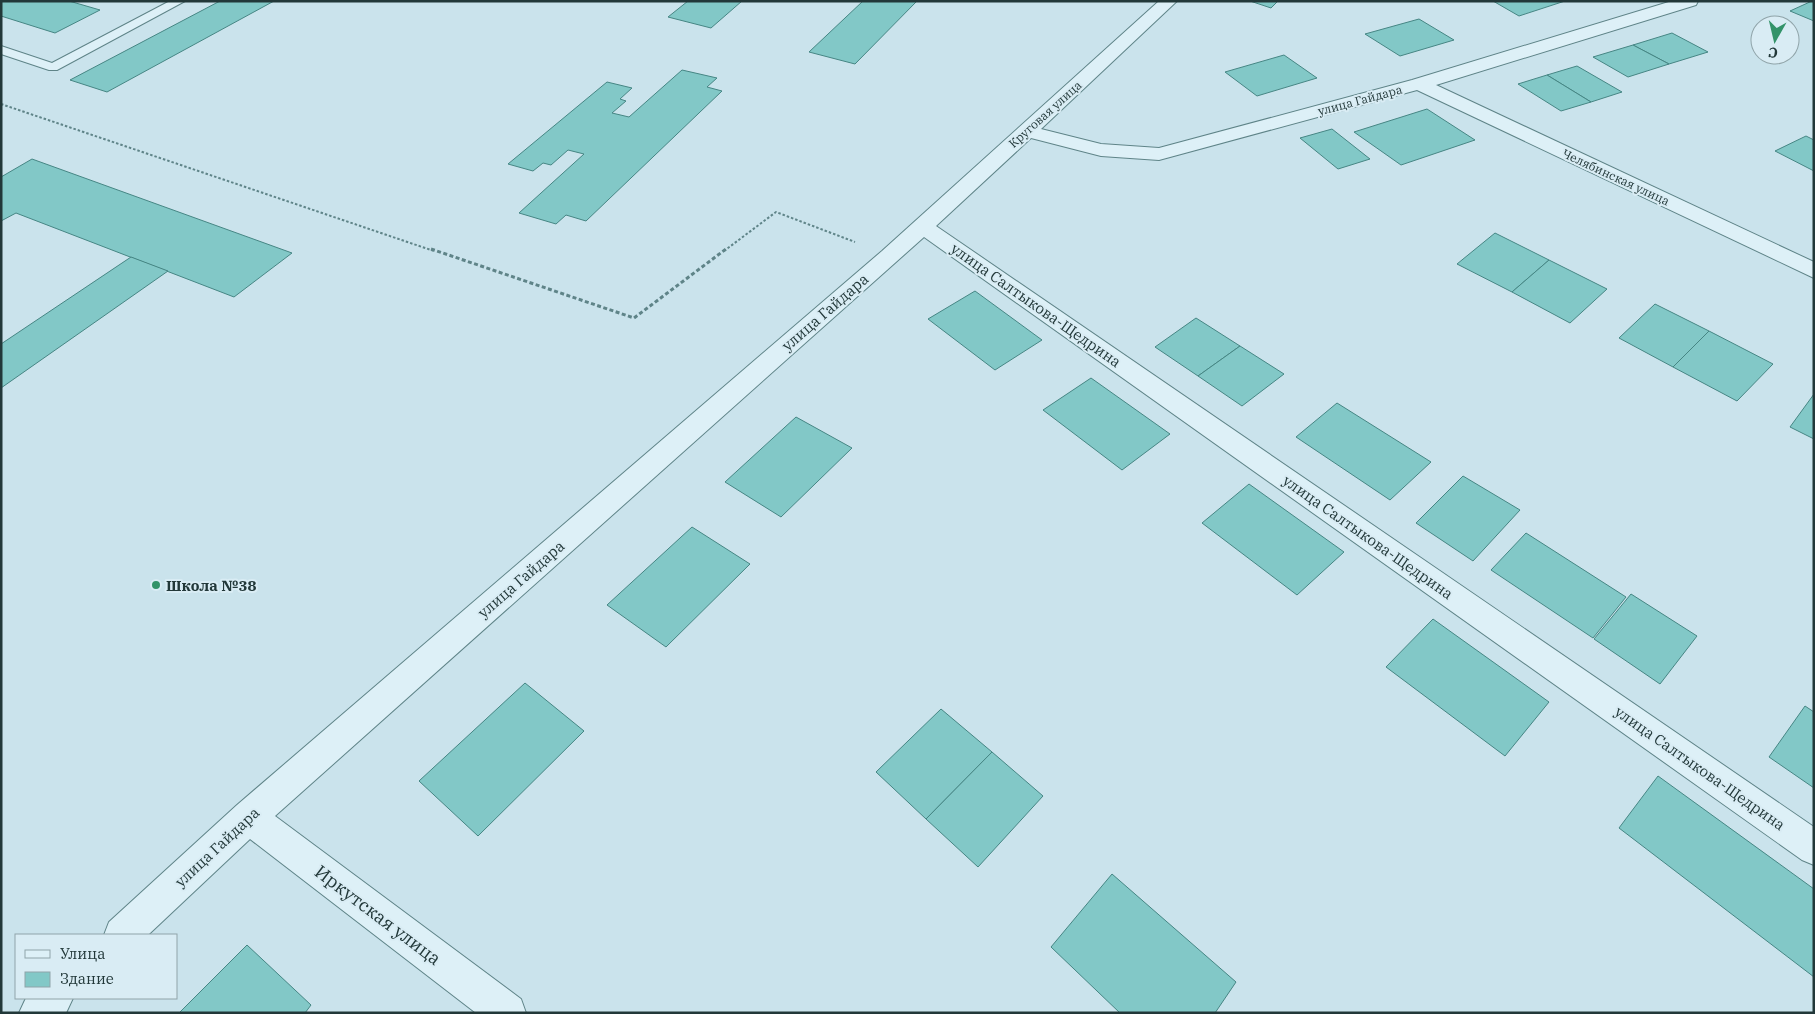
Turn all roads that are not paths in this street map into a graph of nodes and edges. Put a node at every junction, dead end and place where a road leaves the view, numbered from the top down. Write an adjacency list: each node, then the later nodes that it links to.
1 (179, 1): 4 (lane)
2 (1169, 1): 6 (street, Круговая улица)
3 (1690, 1): 5 (street, улица Гайдара)
4 (1, 50)
5 (1419, 84): 6 (street, улица Гайдара); 8 (street, Челябинская улица)
6 (1026, 132): 7 (street, Круговая улица)
7 (922, 226): 9 (street, улица Гайдара); 10 (street, улица Салтыкова-Щедрина)
8 (1814, 271)
9 (249, 817): 11 (street, улица Гайдара); 14 (street, Иркутская улица)
10 (1814, 848)
11 (123, 934)
12 (53, 999): 13 (street)
13 (38, 1013)
14 (507, 1013)

